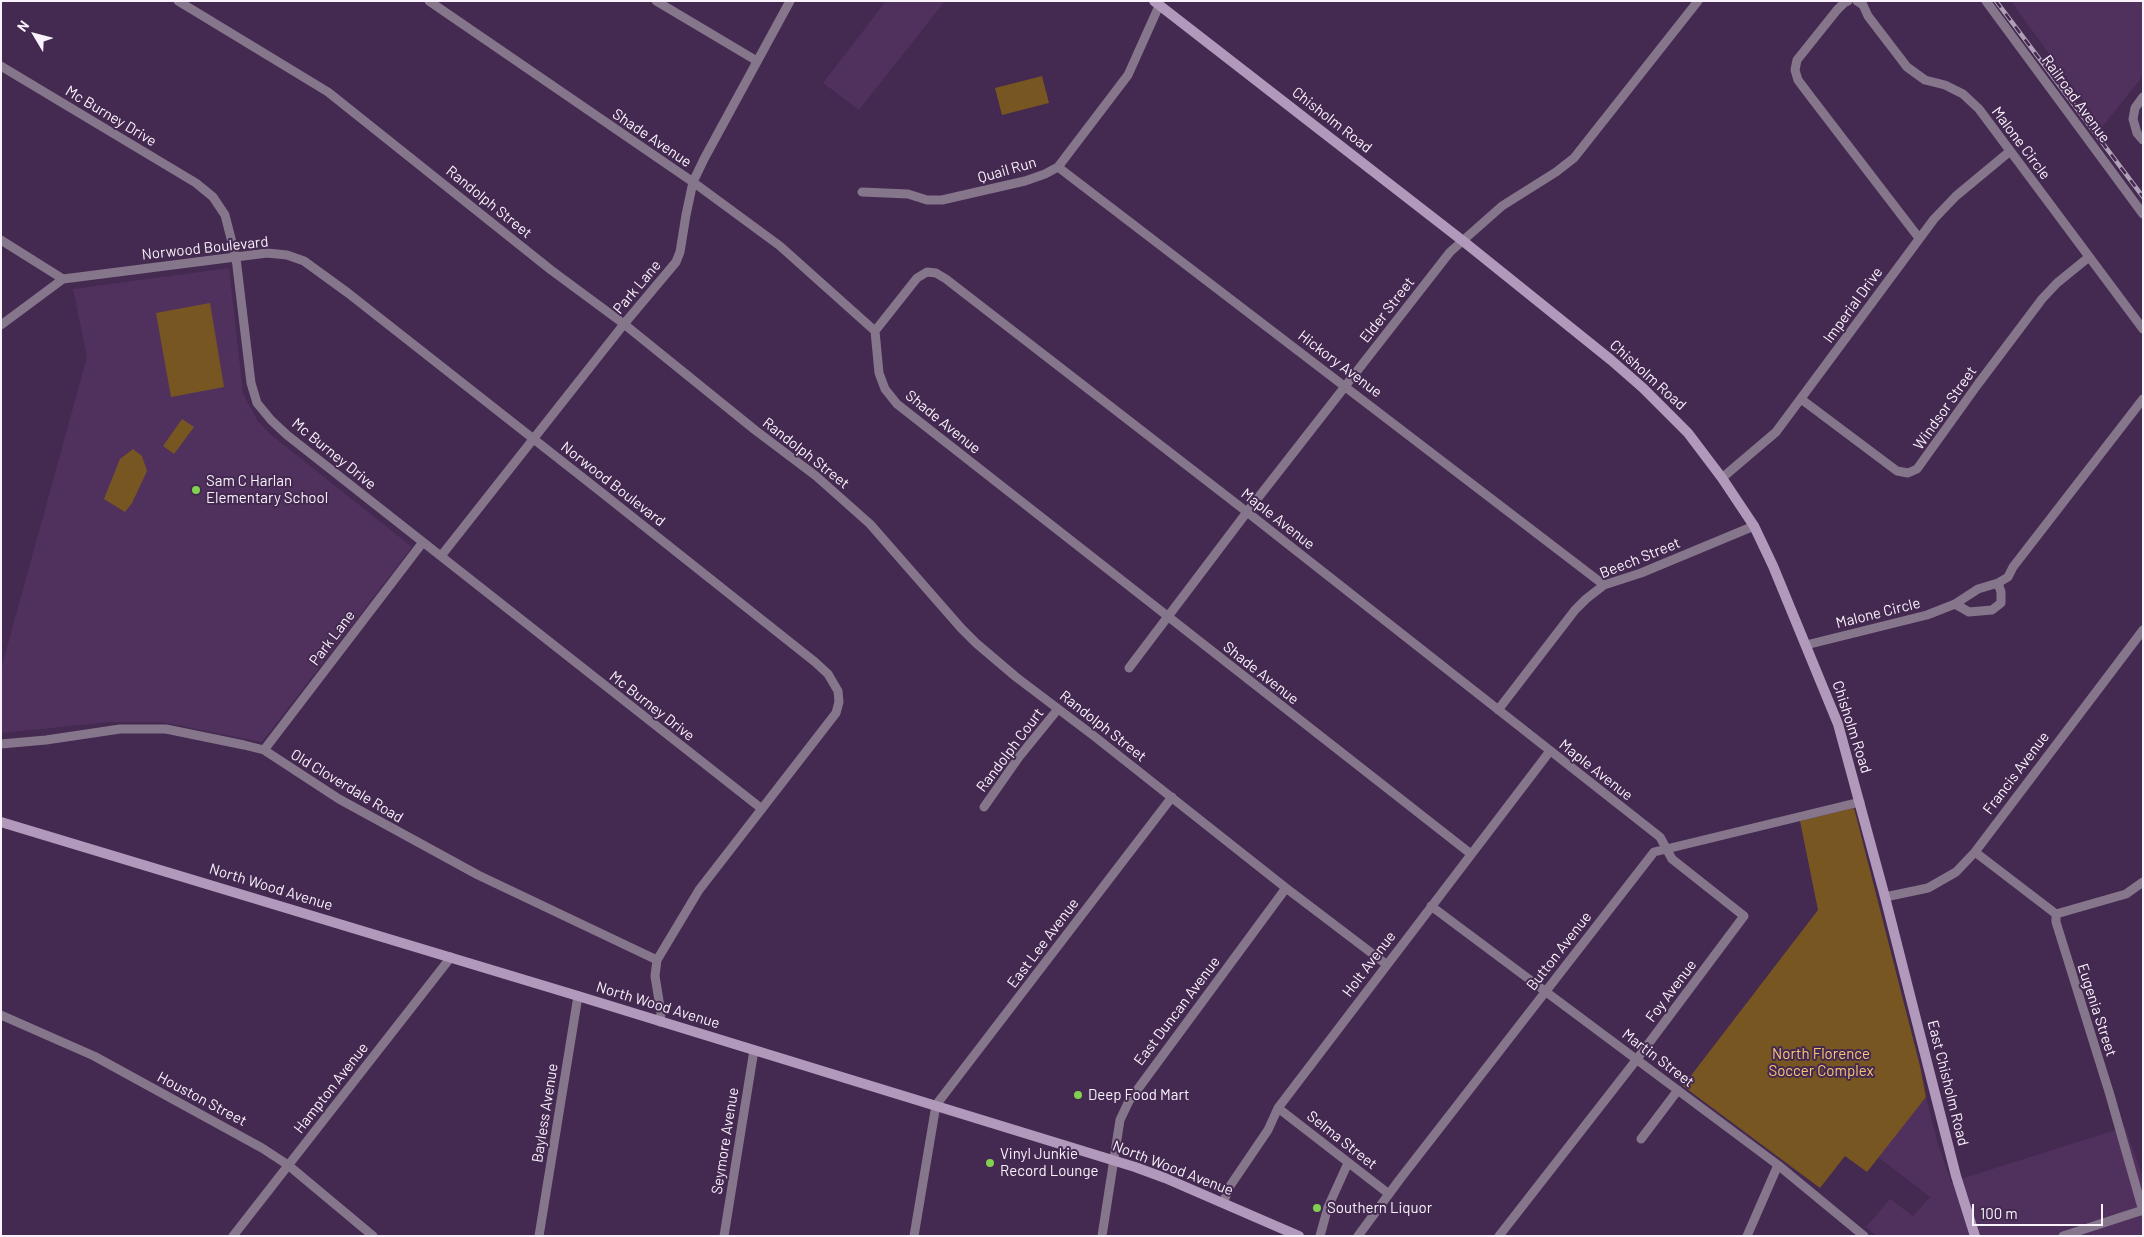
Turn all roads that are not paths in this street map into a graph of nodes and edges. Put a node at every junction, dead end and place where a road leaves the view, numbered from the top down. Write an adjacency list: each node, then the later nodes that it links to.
1 (178, 1): 25 (street, Randolph Street)
2 (429, 1): 16 (street, Shade Avenue)
3 (656, 1): 10 (street)
4 (790, 1): 10 (street, Park Lane)
5 (1698, 1): 21 (street, Elder Street)
6 (1848, 1): 19 (street)
7 (1856, 1): 14 (street, Malone Circle)
8 (1986, 1): 18 (street, Railroad Avenue)
9 (1159, 3): 15 (street, Quail Run); 21 (main road, Chisholm Road)
10 (757, 61): 16 (street, Park Lane)
11 (1, 66): 22 (street, Mc Burney Drive)
12 (2143, 97): 13 (street)
13 (2143, 140)
14 (2009, 152): 19 (street, Imperial Drive); 23 (street, Malone Circle)
15 (1058, 167): 17 (street, Quail Run); 29 (street, Hickory Avenue)
16 (693, 182): 25 (street, Park Lane); 28 (street, Shade Avenue)
17 (862, 192)
18 (2143, 214)
19 (1919, 238): 30 (street, Imperial Drive)
20 (1, 240): 24 (street)
21 (1463, 240): 29 (street, Elder Street); 33 (main road, Chisholm Road)
22 (236, 258): 24 (street, Norwood Boulevard); 32 (street, Norwood Boulevard); 36 (street, Mc Burney Drive)
23 (2089, 258): 27 (street, Malone Circle); 30 (street, Windsor Street)
24 (63, 279): 26 (street)
25 (624, 324): 32 (street, Park Lane); 45 (street, Randolph Street)
26 (1, 325)
27 (2143, 329)
28 (875, 331): 34 (street, Maple Avenue); 41 (street, Shade Avenue)
29 (1345, 386): 34 (street, Elder Street); 39 (street, Hickory Avenue)
30 (1801, 399): 33 (street, Imperial Drive)
31 (2143, 399): 38 (street, Malone Circle)
32 (534, 439): 37 (street, Park Lane); 53 (street, Norwood Boulevard)
33 (1722, 478): 35 (main road, Chisholm Road)
34 (1247, 512): 41 (street, Elder Street); 46 (street, Maple Avenue)
35 (1754, 526): 39 (street, Beech Street); 43 (main road, Chisholm Road)
36 (423, 542): 37 (street, Mc Burney Drive); 48 (street, Park Lane)
37 (440, 556): 53 (street, Mc Burney Drive)
38 (1998, 583): 40 (street, Malone Circle); 40 (street)
39 (1604, 585): 46 (street, Beech Street)
40 (1955, 604): 43 (street, Malone Circle)
41 (1168, 617): 44 (street, Elder Street); 57 (street, Shade Avenue)
42 (2143, 630): 56 (street, Francis Avenue)
43 (1806, 645): 51 (main road, Chisholm Road)
44 (1129, 668)
45 (1058, 709): 50 (street, Randolph Street); 52 (street, Randolph Court)
46 (1498, 710): 49 (street, Maple Avenue)
47 (1, 744): 48 (street, Old Cloverdale Road)
48 (264, 750): 65 (street, Old Cloverdale Road)
49 (1550, 751): 55 (street, Maple Avenue); 57 (street, Holt Avenue)
50 (1172, 798): 59 (street, Randolph Street); 74 (street, East Lee Avenue)
51 (1860, 802): 55 (street, Button Avenue); 60 (main road, Chisholm Road)
52 (984, 807)
53 (762, 809): 65 (street, Norwood Boulevard)
54 (1, 822): 64 (main road, North Wood Avenue)
55 (1666, 848): 67 (street, Button Avenue); 72 (street, Foy Avenue)
56 (1975, 852): 60 (street, Francis Avenue); 62 (street)
57 (1471, 854): 61 (street, Holt Avenue)
58 (2143, 882): 62 (street)
59 (1286, 888): 66 (street, Randolph Street); 77 (street, East Duncan Avenue)
60 (1886, 897): 63 (main road, Chisholm Road)
61 (1431, 906): 66 (street, Holt Avenue); 67 (street, Martin Street)
62 (2056, 914): 83 (street, Eugenia Street)
63 (1895, 937): 96 (main road, East Chisholm Road)
64 (451, 957): 68 (main road, North Wood Avenue); 79 (street, Hampton Avenue)
65 (657, 960): 70 (street, Norwood Boulevard)
66 (1386, 964): 75 (street, Holt Avenue)
67 (1546, 990): 72 (street, Martin Street); 81 (street, Button Avenue)
68 (578, 996): 70 (main road, North Wood Avenue); 86 (street, Bayless Avenue)
69 (1, 1015): 79 (street, Houston Street)
70 (660, 1022): 71 (main road, North Wood Avenue)
71 (754, 1050): 74 (main road, North Wood Avenue); 87 (street, Seymore Avenue)
72 (1637, 1059): 73 (street, Martin Street); 93 (street, Foy Avenue)
73 (1678, 1090): 76 (street); 80 (street, Martin Street)
74 (936, 1106): 77 (main road, North Wood Avenue); 88 (street)
75 (1278, 1108): 78 (street, Selma Street); 82 (street, Holt Avenue)
76 (1641, 1139)
77 (1112, 1160): 82 (main road, North Wood Avenue); 89 (street, East Duncan Avenue)
78 (1348, 1162): 81 (street, Selma Street); 91 (street)
79 (288, 1165): 84 (street, Hampton Avenue); 85 (street, Houston Street)
80 (1778, 1165): 94 (street); 95 (street, Martin Street)
81 (1389, 1194): 92 (street, Button Avenue)
82 (1222, 1202): 90 (main road, North Wood Avenue)
83 (2143, 1210): 97 (street)
84 (233, 1236)
85 (373, 1236)
86 (539, 1236)
87 (724, 1236)
88 (914, 1236)
89 (1102, 1236)
90 (1299, 1236)
91 (1320, 1236)
92 (1358, 1236)
93 (1498, 1236)
94 (1747, 1236)
95 (1864, 1236)
96 (1975, 1236)
97 (2063, 1236)

